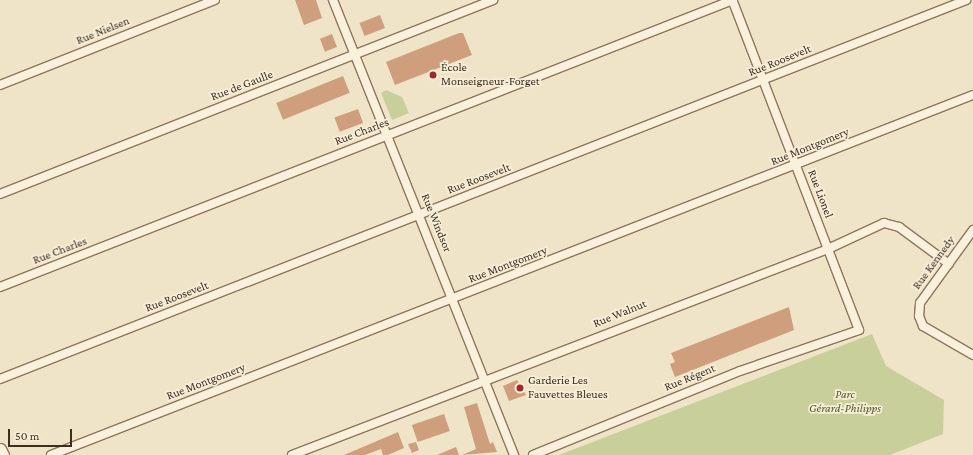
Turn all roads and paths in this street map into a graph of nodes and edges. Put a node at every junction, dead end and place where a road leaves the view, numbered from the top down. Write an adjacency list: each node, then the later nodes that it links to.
1 (215, 0): 8 (street, Rue Nielsen)
2 (333, 0): 6 (street, Rue Windsor)
3 (493, 0): 6 (street, Rue de Gaulle)
4 (732, 0): 7 (street, Rue Lionel); 10 (street, Rue Charles)
5 (966, 0): 7 (street, Rue Roosevelt)
6 (355, 55): 10 (street, Rue Windsor); 12 (street, Rue de Gaulle)
7 (763, 80): 11 (street, Rue Lionel); 13 (street, Rue Roosevelt)
8 (0, 85)
9 (973, 95): 11 (street, Rue Montgomery)
10 (387, 135): 13 (street, Rue Windsor); 17 (street, Rue Charles)
11 (796, 165): 15 (street, Rue Lionel); 18 (street, Rue Montgomery)
12 (0, 194)
13 (420, 215): 18 (street, Rue Windsor); 21 (street, Rue Roosevelt)
14 (973, 230): 16 (street, Rue Kennedy)
15 (828, 249): 16 (street, Rue Walnut); 19 (street, Rue Lionel); 22 (street, Rue Walnut)
16 (949, 264): 20 (street, Rue Kennedy)
17 (0, 287)
18 (454, 299): 22 (street, Rue Windsor); 25 (street, Rue Montgomery)
19 (859, 330): 28 (street, Rue Régent)
20 (973, 355)
21 (0, 379)
22 (486, 381): 26 (street, Rue Walnut); 27 (street, Rue Windsor)
23 (0, 449): 24 (main road)
24 (3, 455)
25 (51, 455)
26 (292, 455)
27 (514, 455)
28 (533, 455)

